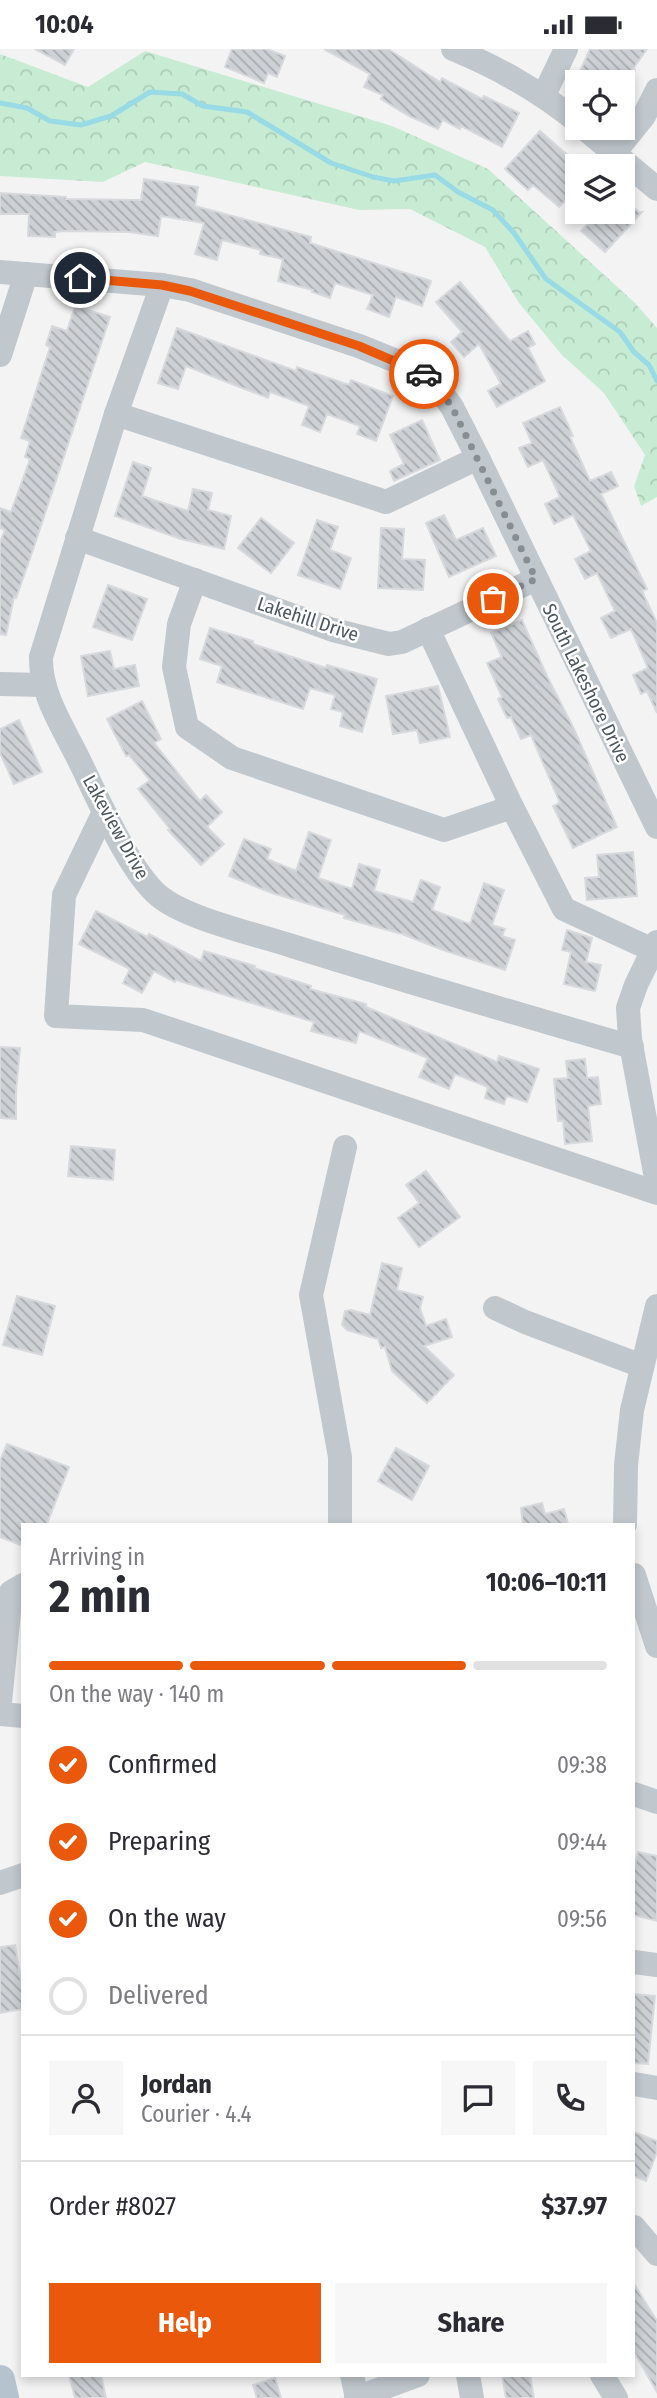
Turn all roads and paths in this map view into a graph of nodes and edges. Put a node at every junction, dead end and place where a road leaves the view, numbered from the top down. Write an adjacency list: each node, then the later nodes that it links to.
1 (453, 49): 4 (street)
2 (566, 49): 4 (street)
3 (657, 90): 7 (street)
4 (544, 95): 5 (street)
5 (565, 112)
6 (600, 140): 7 (street)
7 (615, 152): 8 (street)
8 (657, 189)
9 (0, 272): 10 (street, South Lakeshore Drive)
10 (26, 274): 11 (street, South Lakeshore Drive); 12 (street)
11 (162, 285): 13 (street, Lakeview Drive); 14 (street, South Lakeshore Drive)
12 (0, 355)
13 (116, 414): 14 (street); 15 (street, Lakeview Drive)
14 (478, 458): 16 (street, South Lakeshore Drive)
15 (77, 538): 17 (street, Lakehill Drive); 20 (street, Lakeview Drive)
16 (536, 579): 18 (street, Lakehill Drive); 23 (street, South Lakeshore Drive)
17 (195, 580): 18 (street, Lakehill Drive); 21 (street)
18 (428, 629): 21 (street)
19 (0, 684): 20 (street)
20 (43, 685): 22 (street, Lakeview Drive)
21 (512, 807): 24 (street)
22 (104, 812): 25 (street, Lakeview Drive); 28 (street)
23 (657, 827)
24 (655, 946): 25 (street)
25 (632, 1047): 27 (street)
26 (345, 1147): 32 (street)
27 (657, 1183)
28 (657, 1193)
29 (657, 1306): 31 (street)
30 (495, 1308): 31 (street)
31 (642, 1366): 33 (street)
32 (340, 1523)
33 (625, 1523)
34 (635, 1579): 36 (street)
35 (21, 1586): 37 (street)
36 (647, 1633)
37 (0, 1702)
38 (0, 1714): 39 (street)
39 (21, 1716)
40 (635, 1794): 41 (street)
41 (657, 1802)
42 (21, 1876): 43 (street)
43 (0, 1883)
44 (635, 1962): 45 (street)
45 (657, 1965)
46 (635, 2084): 47 (street)
47 (657, 2088)
48 (635, 2228): 49 (street)
49 (657, 2255)
50 (352, 2377): 56 (street)
51 (413, 2377): 56 (street)
52 (468, 2377): 57 (street)
53 (603, 2377): 58 (street)
54 (0, 2380): 55 (main road)
55 (4, 2398)
56 (356, 2398)
57 (472, 2398)
58 (615, 2398)

